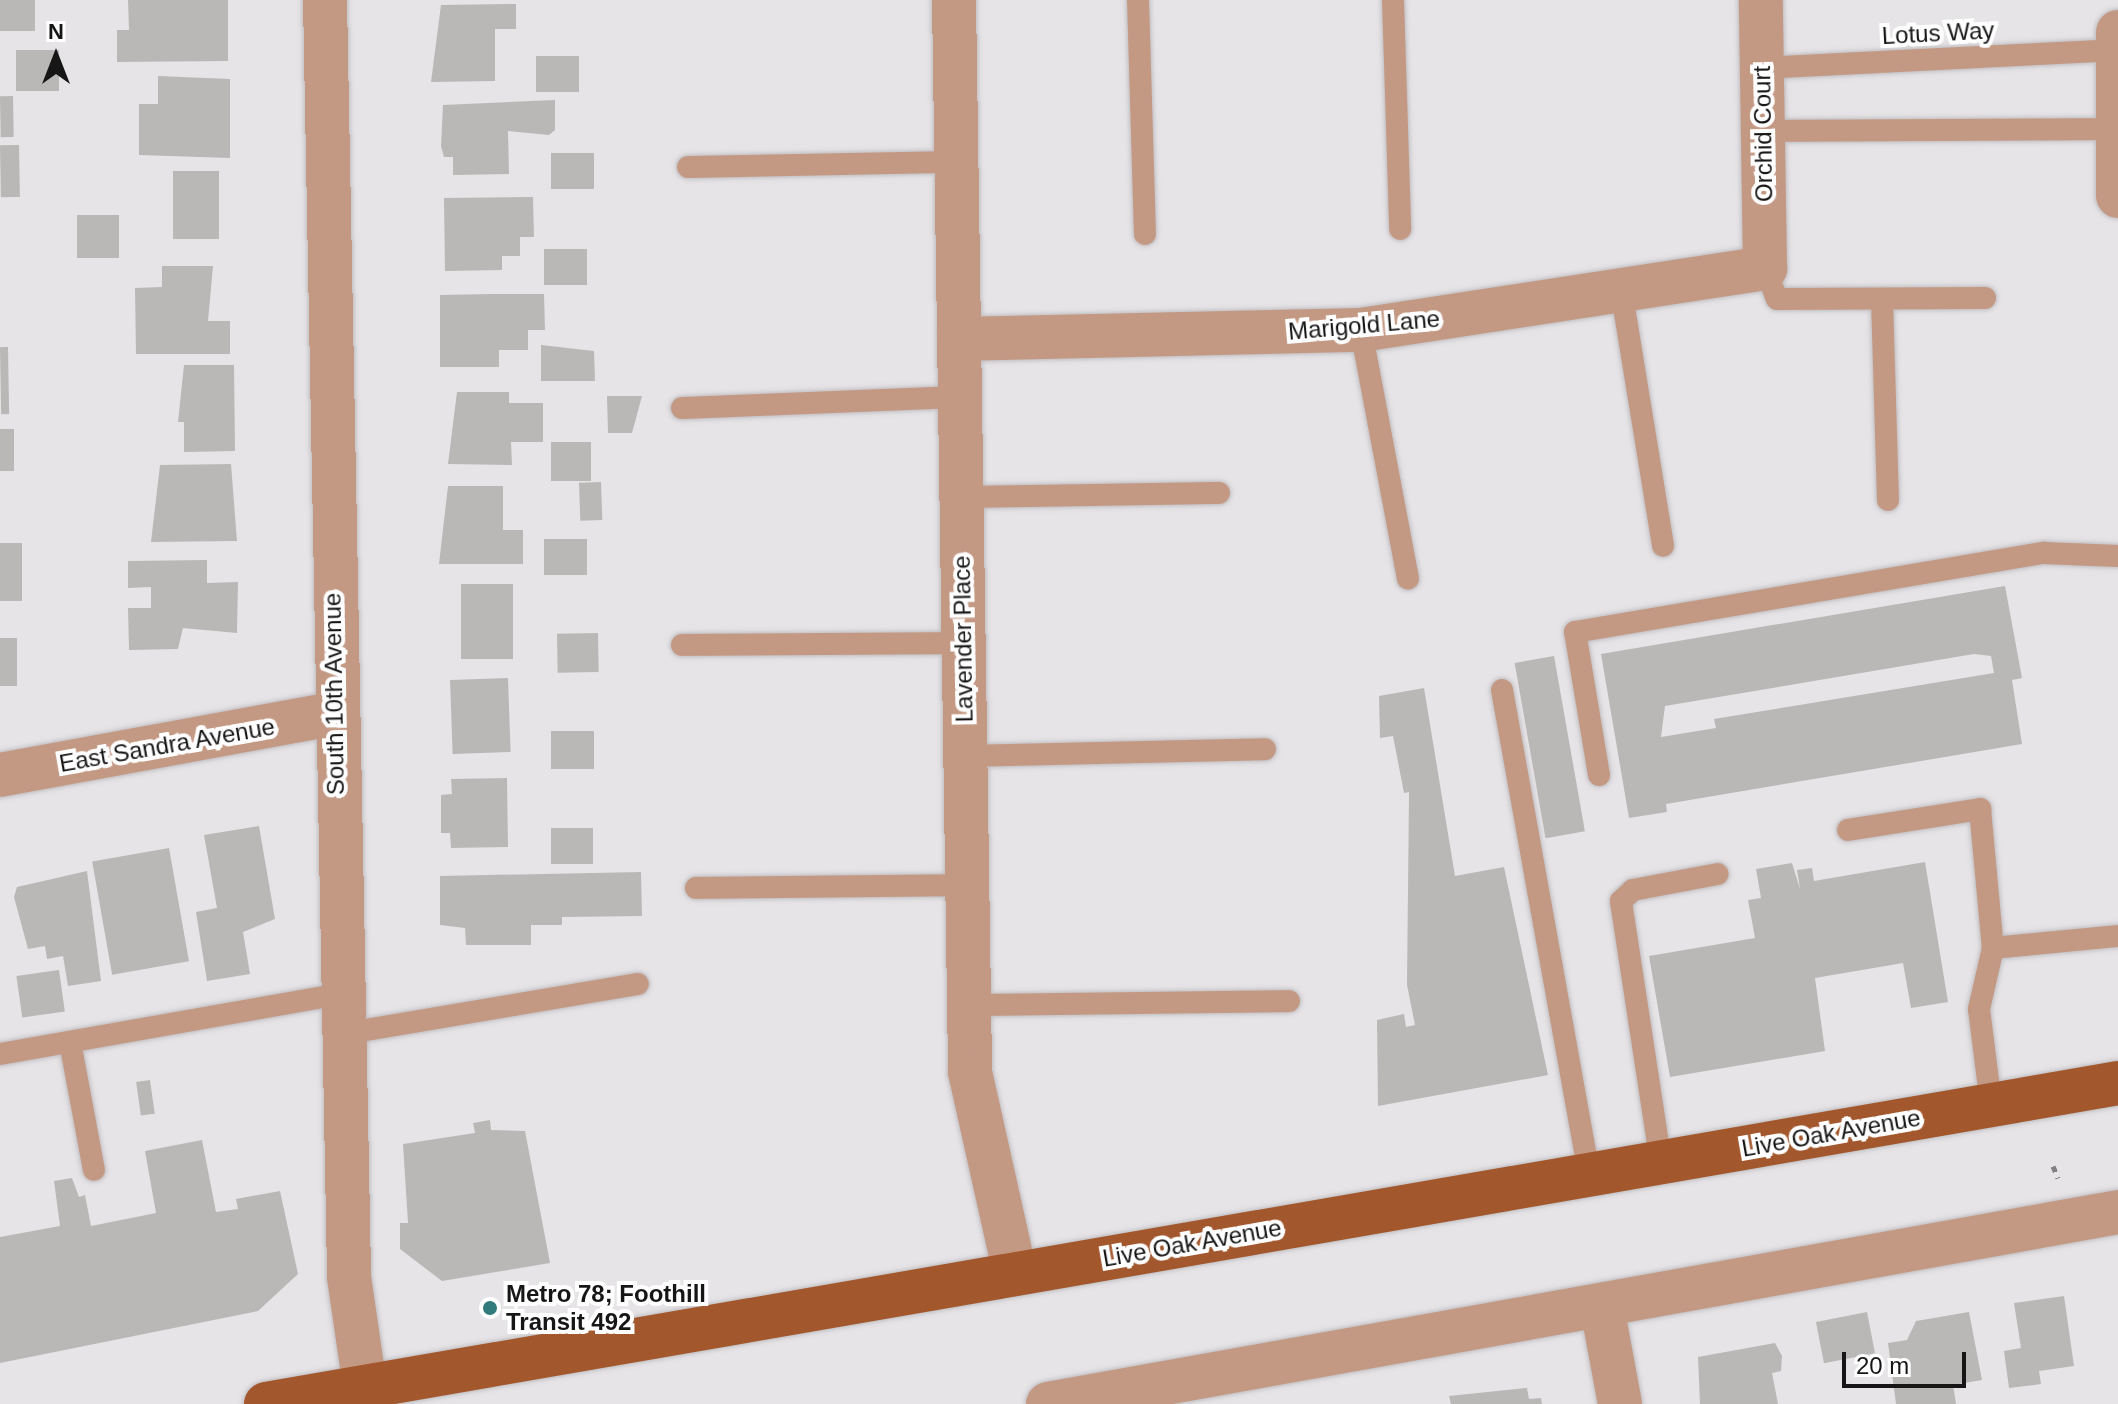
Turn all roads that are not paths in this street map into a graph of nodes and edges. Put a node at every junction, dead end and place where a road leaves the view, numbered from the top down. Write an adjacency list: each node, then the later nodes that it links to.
1 (325, 0): 33 (street, South 10th Avenue)
2 (954, 0): 11 (street, Lavender Place)
3 (1138, 0): 15 (lane)
4 (1393, 0): 14 (lane)
5 (1761, 0): 8 (street, Orchid Court)
6 (2118, 32): 7 (street)
7 (2117, 50): 8 (lane, Lotus Way); 9 (street)
8 (1762, 68): 10 (street, Orchid Court)
9 (2117, 128): 10 (lane); 13 (street)
10 (1763, 131): 16 (street, Orchid Court)
11 (957, 162): 12 (lane); 21 (street, Lavender Place)
12 (688, 167)
13 (2118, 196)
14 (1400, 229)
15 (1145, 234)
16 (1765, 268): 17 (street, Marigold Lane); 19 (lane)
17 (1622, 295): 20 (street, Marigold Lane); 27 (lane)
18 (1985, 298): 19 (lane)
19 (1882, 299): 26 (lane)
20 (1361, 330): 21 (street, Marigold Lane); 29 (lane)
21 (959, 339): 22 (street, Lavender Place)
22 (960, 397): 23 (lane); 25 (street, Lavender Place)
23 (682, 408)
24 (1219, 493): 25 (lane)
25 (961, 497): 30 (street, Lavender Place)
26 (1888, 500)
27 (1663, 546)
28 (2118, 556): 37 (lane)
29 (1408, 579)
30 (963, 643): 31 (lane); 35 (street, Lavender Place)
31 (682, 645)
32 (1502, 690): 54 (lane)
33 (334, 714): 36 (street, East Sandra Avenue); 47 (street, South 10th Avenue)
34 (1265, 749): 35 (lane)
35 (965, 756): 40 (street, Lavender Place)
36 (0, 775)
37 (1599, 775)
38 (1848, 830): 43 (lane)
39 (1718, 874): 52 (lane)
40 (967, 885): 41 (lane); 46 (street, Lavender Place)
41 (696, 888)
42 (2118, 936): 43 (lane)
43 (1993, 948): 51 (lane)
44 (638, 984): 47 (lane)
45 (1289, 1001): 46 (lane)
46 (969, 1005): 56 (street, Lavender Place)
47 (342, 1014): 48 (lane); 58 (street, South 10th Avenue)
48 (70, 1042): 49 (lane); 53 (lane)
49 (0, 1054)
50 (2118, 1083): 51 (main road, Live Oak Avenue)
51 (1991, 1104): 52 (main road, Live Oak Avenue)
52 (1661, 1163): 54 (main road, Live Oak Avenue)
53 (94, 1170)
54 (1589, 1175): 56 (main road, Live Oak Avenue)
55 (2118, 1212): 57 (street)
56 (1015, 1274): 58 (main road, Live Oak Avenue)
57 (1602, 1307): 59 (street); 61 (street)
58 (365, 1387): 60 (main road, Live Oak Avenue)
59 (1063, 1403)
60 (266, 1404)
61 (1620, 1404)

